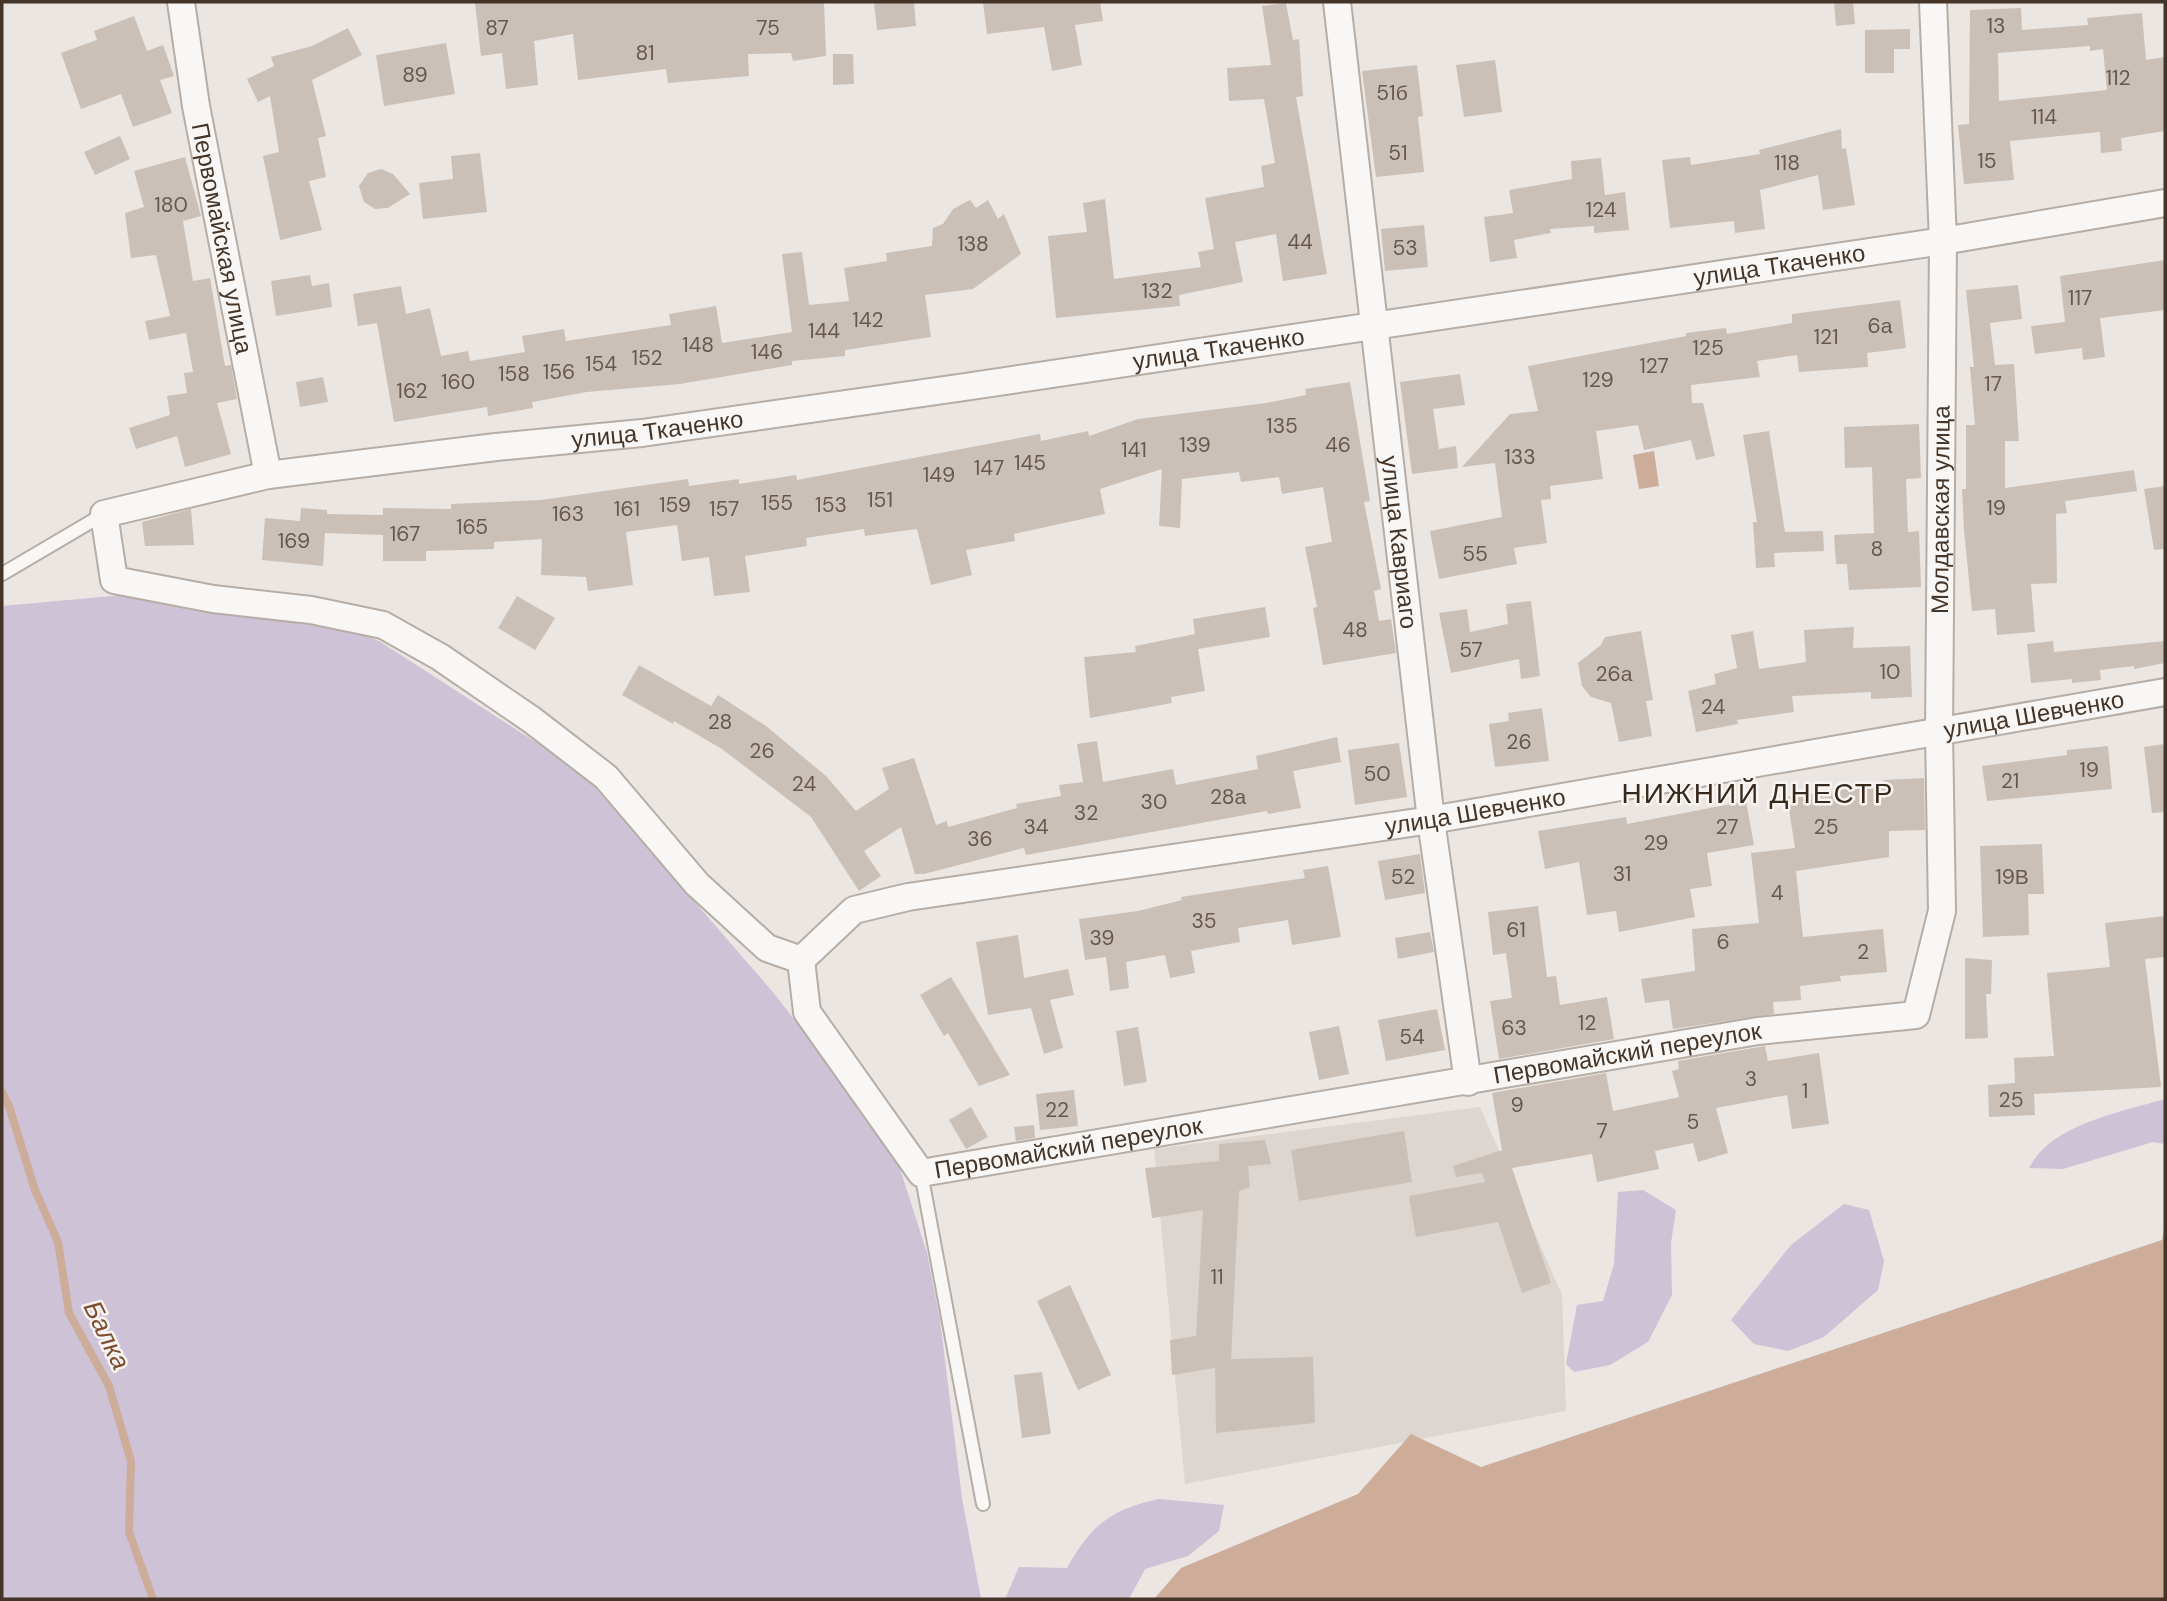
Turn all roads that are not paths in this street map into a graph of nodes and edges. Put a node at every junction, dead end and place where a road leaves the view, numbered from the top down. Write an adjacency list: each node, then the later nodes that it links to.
1 (181, 2): 7 (street, Первомайская улица)
2 (1337, 2): 6 (street, улица Кавриаго)
3 (1933, 2): 5 (street, Молдавская улица)
4 (2165, 204): 5 (street, улица Ткаченко)
5 (1943, 241): 6 (street, улица Ткаченко); 11 (street, Молдавская улица)
6 (1372, 327): 7 (street, улица Ткаченко); 12 (street, улица Кавриаго)
7 (268, 475): 8 (street, улица Ткаченко)
8 (104, 514): 9 (lane); 13 (street)
9 (2, 574)
10 (2165, 692): 11 (street, улица Шевченко)
11 (1939, 732): 12 (street, улица Шевченко); 14 (street, Молдавская улица)
12 (1431, 820): 13 (street, улица Шевченко); 15 (street, улица Кавриаго)
13 (801, 960): 16 (street, Первомайский переулок)
14 (1916, 1016): 15 (street, Первомайский переулок)
15 (1468, 1082): 16 (street, Первомайский переулок)
16 (922, 1173): 17 (lane)
17 (983, 1504)

